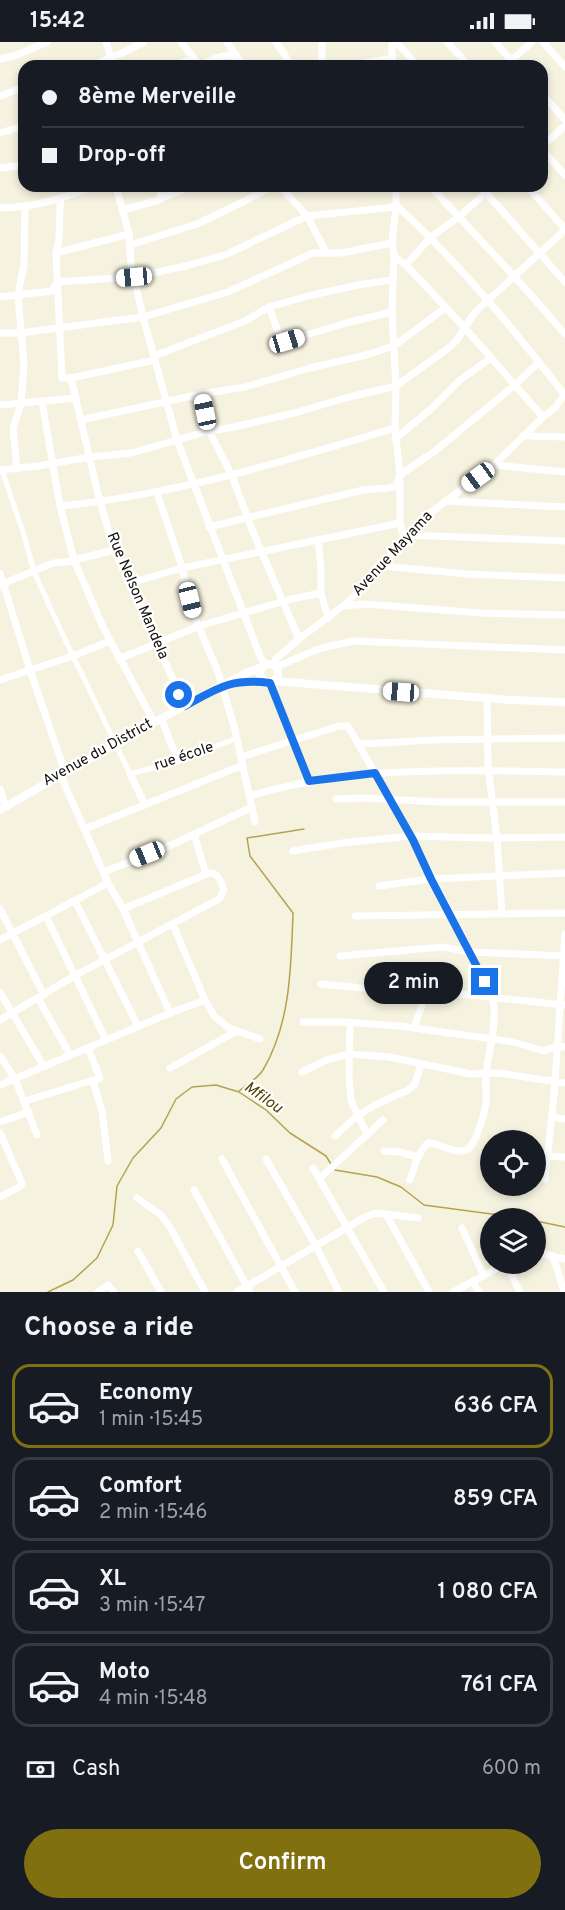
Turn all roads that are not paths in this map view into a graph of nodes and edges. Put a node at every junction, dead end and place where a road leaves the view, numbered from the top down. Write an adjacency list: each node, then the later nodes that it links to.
1 (47, 42): 16 (street)
2 (106, 42): 14 (street)
3 (144, 42): 14 (street)
4 (181, 42): 19 (street)
5 (227, 42): 13 (street)
6 (276, 42): 22 (street)
7 (394, 42): 15 (street); 25 (street)
8 (447, 42): 26 (street)
9 (495, 42): 27 (street)
10 (532, 42): 28 (street)
11 (543, 42): 29 (street)
12 (322, 44): 23 (street)
13 (236, 56): 20 (street); 21 (street)
14 (111, 57): 17 (street); 18 (street)
15 (392, 57): 24 (street)
16 (0, 59)
17 (104, 60)
18 (112, 60)
19 (195, 60)
20 (209, 60)
21 (239, 60)
22 (288, 60)
23 (322, 60)
24 (377, 60)
25 (412, 60)
26 (464, 60)
27 (511, 60)
28 (517, 60)
29 (565, 67)
30 (18, 89): 31 (street)
31 (0, 96)
32 (548, 101): 33 (street)
33 (565, 120)
34 (565, 126): 37 (street)
35 (18, 128): 36 (street)
36 (0, 133)
37 (548, 142)
38 (548, 154): 41 (street)
39 (18, 166): 40 (street)
40 (0, 168)
41 (565, 175)
42 (79, 192): 53 (street)
43 (118, 192): 57 (street)
44 (160, 192): 52 (street)
45 (175, 192): 52 (street)
46 (261, 192): 64 (street)
47 (285, 192): 58 (street)
48 (396, 192): 54 (street)
49 (436, 192): 59 (street)
50 (532, 192): 60 (street)
51 (486, 193): 59 (street); 67 (street)
52 (162, 197): 57 (street)
53 (61, 199): 55 (street); 66 (street)
54 (396, 206): 58 (street); 62 (street); 63 (street)
55 (25, 207): 56 (street); 75 (street)
56 (0, 208)
57 (122, 210): 61 (street)
58 (307, 216): 65 (street); 71 (street)
59 (460, 216): 62 (street); 70 (street)
60 (565, 229): 67 (street)
61 (129, 234): 64 (street); 66 (street)
62 (431, 237): 69 (street); 77 (street)
63 (392, 243): 65 (street); 68 (street)
64 (130, 245): 71 (street)
65 (326, 252): 81 (street)
66 (56, 253): 73 (street)
67 (540, 253): 70 (street); 74 (street)
68 (394, 256): 69 (street); 72 (street)
69 (406, 265): 79 (street)
70 (514, 276): 77 (street); 86 (street)
71 (134, 277): 73 (street); 81 (street)
72 (392, 280): 78 (street); 80 (street)
73 (57, 282): 75 (street); 83 (street)
74 (565, 282)
75 (18, 295): 76 (street); 85 (street)
76 (0, 297)
77 (489, 300): 82 (street); 90 (street)
78 (269, 307): 80 (street); 88 (street)
79 (445, 308): 82 (street); 87 (street)
80 (392, 312): 87 (street)
81 (143, 317): 83 (street); 88 (street)
82 (464, 327): 89 (street); 93 (street)
83 (58, 328): 85 (street); 91 (street, Rue Nelson Mandela)
84 (0, 333): 85 (street)
85 (20, 333): 99 (street)
86 (565, 334)
87 (394, 346): 93 (street); 94 (street)
88 (155, 358): 91 (street); 98 (street)
89 (491, 358): 92 (street); 109 (street)
90 (539, 362): 92 (street); 95 (street)
91 (71, 378): 96 (street, Rue Nelson Mandela)
92 (515, 385): 103 (street); 117 (street)
93 (396, 386): 105 (street); 106 (street)
94 (201, 394): 98 (street); 106 (street)
95 (565, 394): 102 (street, Avenue Mayama)
96 (76, 398): 97 (street); 104 (street, Rue Nelson Mandela)
97 (42, 402): 99 (street); 112 (street)
98 (167, 402): 104 (street); 110 (street)
99 (21, 404): 100 (street); 114 (street)
100 (0, 405)
101 (565, 407): 102 (street)
102 (555, 408): 103 (street, Avenue Mayama)
103 (543, 417): 107 (street, Avenue Mayama)
104 (81, 420): 111 (street, Rue Nelson Mandela)
105 (394, 428): 109 (street); 118 (street)
106 (209, 431): 110 (street); 118 (street)
107 (523, 436): 108 (street); 113 (street, Avenue Mayama)
108 (565, 437)
109 (395, 439): 117 (street)
110 (177, 440): 111 (street); 119 (street)
111 (90, 457): 112 (street); 122 (street, Rue Nelson Mandela)
112 (53, 463): 114 (street); 123 (street)
113 (494, 465): 116 (street); 121 (street, Avenue Mayama)
114 (17, 469): 115 (street)
115 (1, 470): 137 (street)
116 (565, 472)
117 (400, 475): 125 (street); 126 (street)
118 (232, 476): 119 (street); 125 (street)
119 (192, 484): 120 (street); 127 (street)
120 (157, 493): 122 (street); 136 (street)
121 (445, 501): 124 (street); 128 (street, Avenue Mayama)
122 (100, 502): 123 (street); 131 (street, Rue Nelson Mandela)
123 (60, 506): 133 (street)
124 (565, 507)
125 (247, 518): 127 (street); 132 (street)
126 (400, 523): 128 (street); 129 (street)
127 (209, 527): 134 (street)
128 (406, 537): 130 (street); 135 (street, Avenue Mayama)
129 (318, 539): 132 (street); 142 (street)
130 (565, 541)
131 (114, 550): 133 (street); 140 (street, Rue Nelson Mandela)
132 (262, 552): 134 (street); 143 (street)
133 (74, 560): 137 (street); 150 (street)
134 (222, 560): 136 (street); 145 (street)
135 (382, 566): 139 (street); 144 (street, Avenue Mayama)
136 (182, 568): 140 (street); 148 (street)
137 (34, 572): 141 (street); 153 (street)
138 (0, 573): 141 (street)
139 (565, 578)
140 (130, 583): 151 (street, Rue Nelson Mandela)
141 (2, 585): 156 (street)
142 (321, 593): 143 (street); 147 (street)
143 (284, 602): 145 (street); 149 (street)
144 (343, 606): 146 (street); 147 (street, Avenue Mayama)
145 (243, 613): 148 (street); 155 (street)
146 (565, 615)
147 (328, 618): 149 (street, Avenue Mayama)
148 (199, 626): 151 (street); 160 (street)
149 (299, 639): 155 (street, Avenue Mayama)
150 (110, 641): 153 (street); 154 (street)
151 (156, 643): 154 (street); 163 (street, Rue Nelson Mandela)
152 (565, 650): 155 (street)
153 (73, 656): 156 (street); 169 (street)
154 (120, 658): 164 (street)
155 (270, 666): 158 (street); 158 (street); 159 (street); 160 (street, Avenue du District)
156 (30, 670): 157 (street); 175 (street)
157 (1, 677)
158 (269, 682): 159 (street, Avenue du District); 160 (street, Avenue du District); 168 (street)
159 (307, 684): 161 (street, Avenue du District)
160 (226, 685): 163 (street, Avenue du District); 165 (street)
161 (487, 698): 162 (street, Avenue du District); 167 (street)
162 (565, 702)
163 (185, 706): 164 (street, Avenue du District)
164 (158, 720): 169 (street, Avenue du District); 171 (street)
165 (237, 738): 171 (street, rue école); 172 (street)
166 (565, 738): 167 (street)
167 (488, 740): 170 (street); 173 (street)
168 (294, 741): 170 (street); 172 (street); 178 (street)
169 (116, 744): 175 (street, Avenue du District); 177 (street)
170 (360, 744): 176 (street)
171 (178, 761): 177 (street, rue école)
172 (242, 761): 180 (street); 185 (street)
173 (489, 770): 174 (street); 176 (street); 183 (street)
174 (565, 772)
175 (62, 773): 187 (street, Avenue du District); 189 (street)
176 (375, 773): 178 (street); 181 (street)
177 (130, 774): 185 (street)
178 (309, 781): 180 (street)
179 (0, 789): 187 (street)
180 (250, 796): 186 (street)
181 (390, 798): 182 (street); 183 (street); 191 (street)
182 (336, 799)
183 (492, 801): 184 (street); 193 (street)
184 (565, 802)
185 (145, 805): 189 (street)
186 (252, 807): 188 (street); 190 (street)
187 (3, 808)
188 (255, 822)
189 (85, 829): 195 (street)
190 (194, 834): 195 (street); 197 (street)
191 (411, 836): 193 (street); 194 (street); 199 (street)
192 (565, 837): 193 (street)
193 (497, 838): 198 (street)
194 (293, 851)
195 (104, 872): 200 (street)
196 (565, 873): 198 (street)
197 (206, 874): 204 (street); 210 (street)
198 (499, 876): 199 (street); 207 (street)
199 (431, 879): 201 (street); 205 (street)
200 (108, 883): 202 (street); 204 (street)
201 (379, 886)
202 (75, 901): 208 (street); 218 (street)
203 (0, 909): 211 (street)
204 (123, 909): 214 (street)
205 (450, 913): 207 (street); 209 (street); 215 (street)
206 (565, 913): 207 (street)
207 (502, 914)
208 (46, 916): 211 (street); 219 (street)
209 (355, 916)
210 (173, 925): 214 (street); 225 (street)
211 (12, 933): 213 (street); 223 (street)
212 (565, 934): 217 (street)
213 (0, 940)
214 (139, 942): 218 (street); 228 (street)
215 (470, 952): 216 (street); 217 (street); 224 (street)
216 (340, 956)
217 (564, 956): 226 (street)
218 (105, 959): 219 (street); 232 (street)
219 (76, 975): 223 (street); 236 (street)
220 (321, 984): 221 (street)
221 (427, 990): 224 (street); 233 (street)
222 (0, 992): 227 (street)
223 (41, 996): 227 (street); 241 (street)
224 (493, 997): 226 (street); 237 (street)
225 (205, 1000): 228 (street); 234 (street)
226 (563, 1004): 238 (street)
227 (13, 1013): 229 (street); 244 (street)
228 (170, 1013): 232 (street)
229 (0, 1020)
230 (303, 1022): 231 (street)
231 (350, 1022): 233 (street); 240 (street)
232 (138, 1026): 236 (street)
233 (414, 1028): 237 (street)
234 (237, 1031): 235 (street); 245 (street)
235 (260, 1039)
236 (106, 1040): 239 (street)
237 (492, 1040): 238 (street); 247 (street)
238 (561, 1047): 250 (street)
239 (88, 1048): 241 (street); 248 (street)
240 (349, 1054): 243 (street); 246 (street); 255 (street)
241 (70, 1055): 244 (street)
242 (0, 1056): 249 (street)
243 (421, 1065): 247 (street); 255 (street)
244 (44, 1067): 249 (street)
245 (170, 1068)
246 (302, 1072)
247 (486, 1074): 250 (street); 266 (street)
248 (100, 1078): 253 (street); 270 (street)
249 (15, 1079): 252 (street); 253 (street)
250 (555, 1082): 251 (street); 256 (street)
251 (565, 1083)
252 (0, 1085)
253 (25, 1101): 254 (street)
254 (29, 1112): 259 (street); 262 (street)
255 (358, 1115): 261 (street); 263 (street)
256 (552, 1117): 257 (street); 265 (street)
257 (565, 1119)
258 (383, 1120): 261 (street)
259 (0, 1122)
260 (0, 1133): 276 (street)
261 (367, 1134): 273 (street)
262 (37, 1135)
263 (335, 1136)
264 (384, 1151): 266 (street)
265 (548, 1156): 267 (street); 272 (street)
266 (418, 1157): 274 (street)
267 (565, 1157)
268 (222, 1159): 287 (street)
269 (266, 1159): 282 (street)
270 (108, 1161)
271 (313, 1168): 273 (street)
272 (546, 1168)
273 (319, 1179): 280 (street)
274 (410, 1180)
275 (194, 1190): 292 (street)
276 (0, 1197)
277 (137, 1198): 296 (street)
278 (386, 1214): 279 (street); 280 (street); 301 (street)
279 (418, 1218)
280 (348, 1227): 282 (street); 300 (street)
281 (462, 1228): 290 (street)
282 (316, 1246): 287 (street); 299 (street)
283 (138, 1251): 295 (street)
284 (546, 1254): 285 (street)
285 (552, 1256): 286 (street); 305 (street)
286 (565, 1259)
287 (282, 1267): 292 (street); 298 (street)
288 (487, 1274): 290 (street)
289 (512, 1274): 304 (street)
290 (483, 1276): 291 (street)
291 (473, 1282): 302 (street); 303 (street)
292 (249, 1289): 297 (street)
293 (113, 1290): 294 (street)
294 (99, 1292)
295 (161, 1292)
296 (205, 1292)
297 (237, 1292)
298 (295, 1292)
299 (339, 1292)
300 (384, 1292)
301 (429, 1292)
302 (453, 1292)
303 (478, 1292)
304 (520, 1292)
305 (564, 1292)

